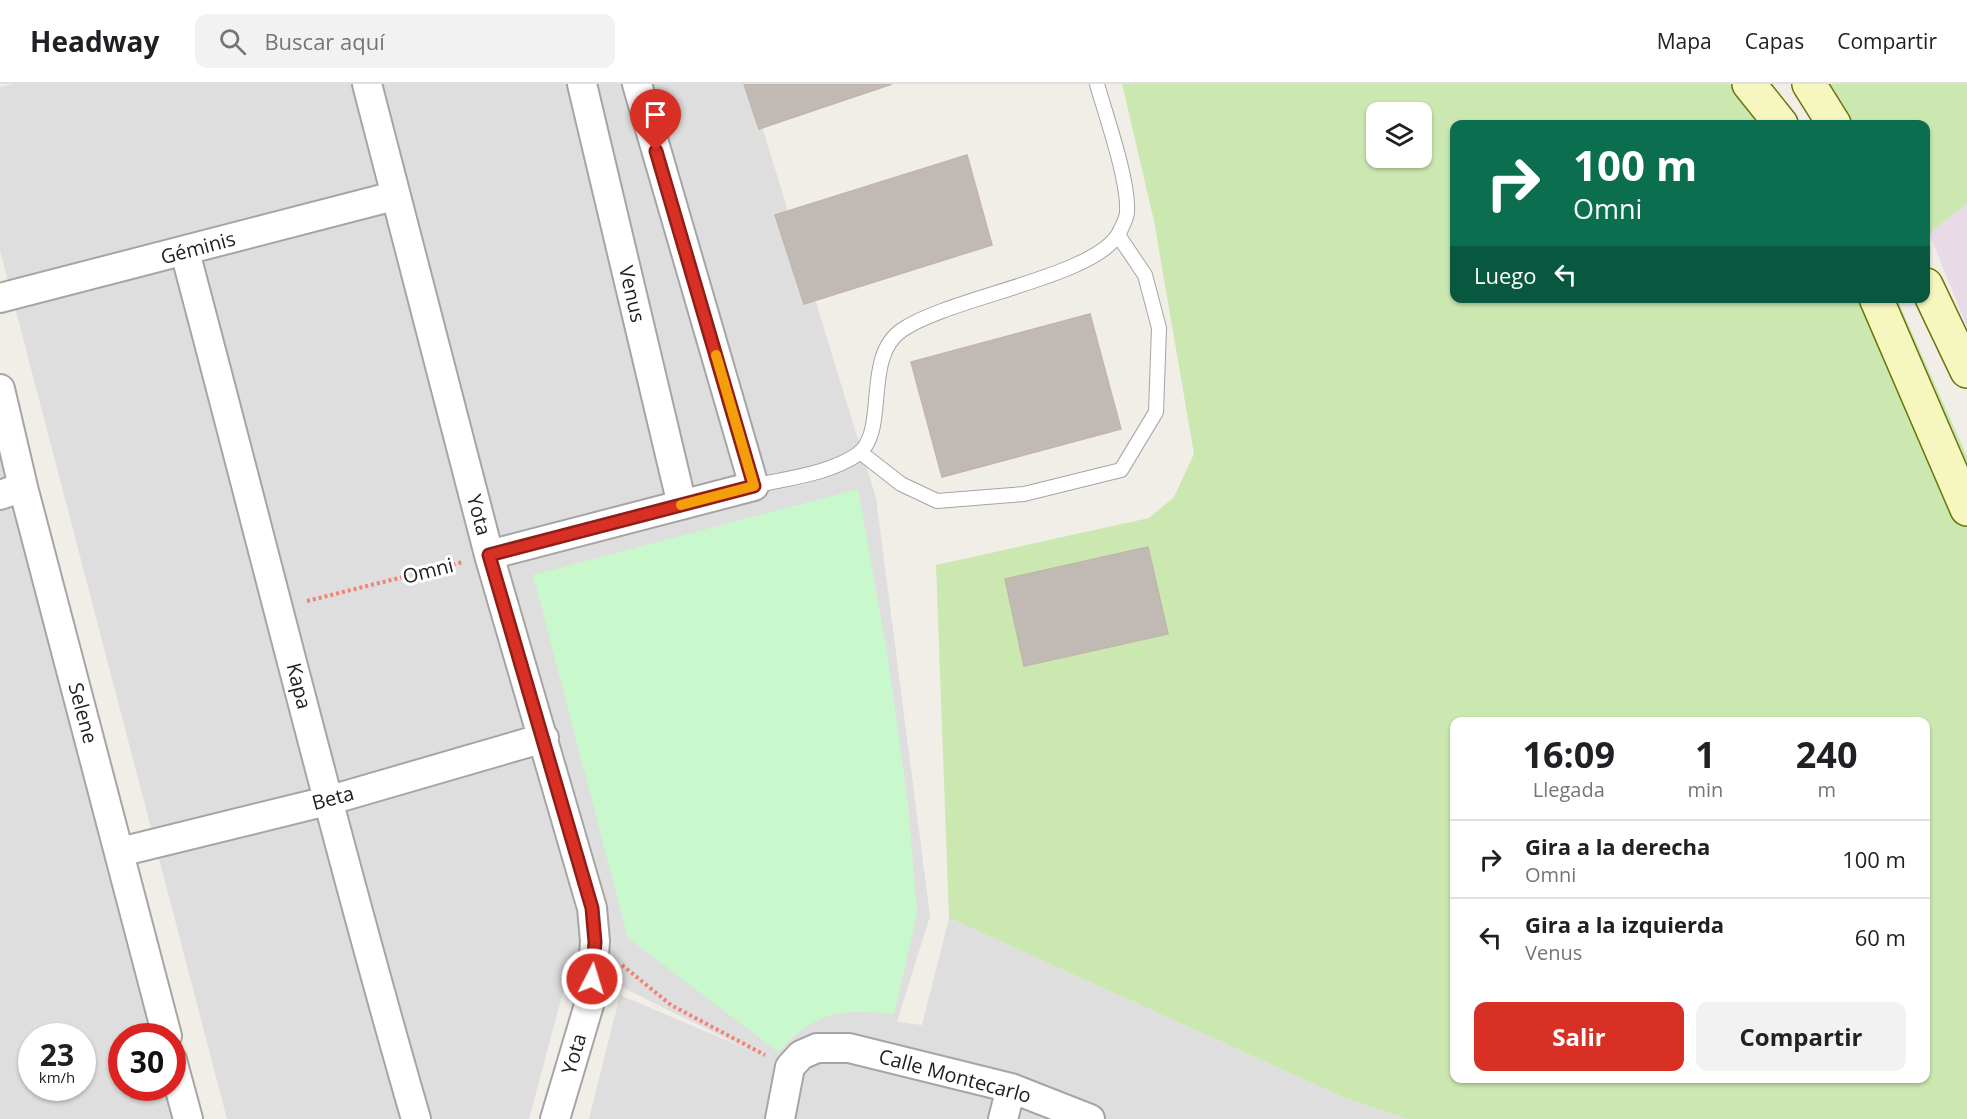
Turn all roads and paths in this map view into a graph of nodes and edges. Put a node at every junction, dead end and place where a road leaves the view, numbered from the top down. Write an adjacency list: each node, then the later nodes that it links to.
1 (367, 84): 9 (street, Yota)
2 (582, 84): 20 (street, Venus)
3 (637, 84): 18 (street)
4 (1097, 84): 10 (lane)
5 (1749, 84): 7 (street)
6 (1809, 84): 8 (street)
7 (1778, 120)
8 (1832, 120)
9 (394, 196): 11 (street, Géminis); 22 (street, Yota)
10 (1118, 235): 17 (lane); 17 (lane)
11 (185, 252): 13 (street, Géminis); 23 (street, Kapa)
12 (1930, 293): 15 (street)
13 (0, 298)
14 (1878, 303): 21 (street)
15 (1967, 371)
16 (0, 389): 19 (street, Selene)
17 (860, 452): 18 (lane)
18 (754, 486): 20 (street)
19 (12, 491): 26 (street, Selene)
20 (682, 505): 22 (street)
21 (1967, 509)
22 (489, 555): 23 (path, Omni); 24 (street, Yota)
23 (280, 608): 25 (street, Kapa)
24 (544, 738): 25 (street, Beta); 27 (street, Yota)
25 (327, 801): 26 (street, Beta); 33 (street, Kapa)
26 (120, 852): 28 (street, Selene)
27 (595, 942): 29 (path); 34 (street, Yota)
28 (164, 1023)
29 (790, 1067): 30 (street, Calle Montecarlo); 35 (street)
30 (1011, 1088): 36 (street); 37 (street, Calle Montecarlo)
31 (183, 1101): 32 (street)
32 (188, 1119)
33 (416, 1119)
34 (555, 1119)
35 (780, 1119)
36 (1003, 1119)
37 (1090, 1119)

